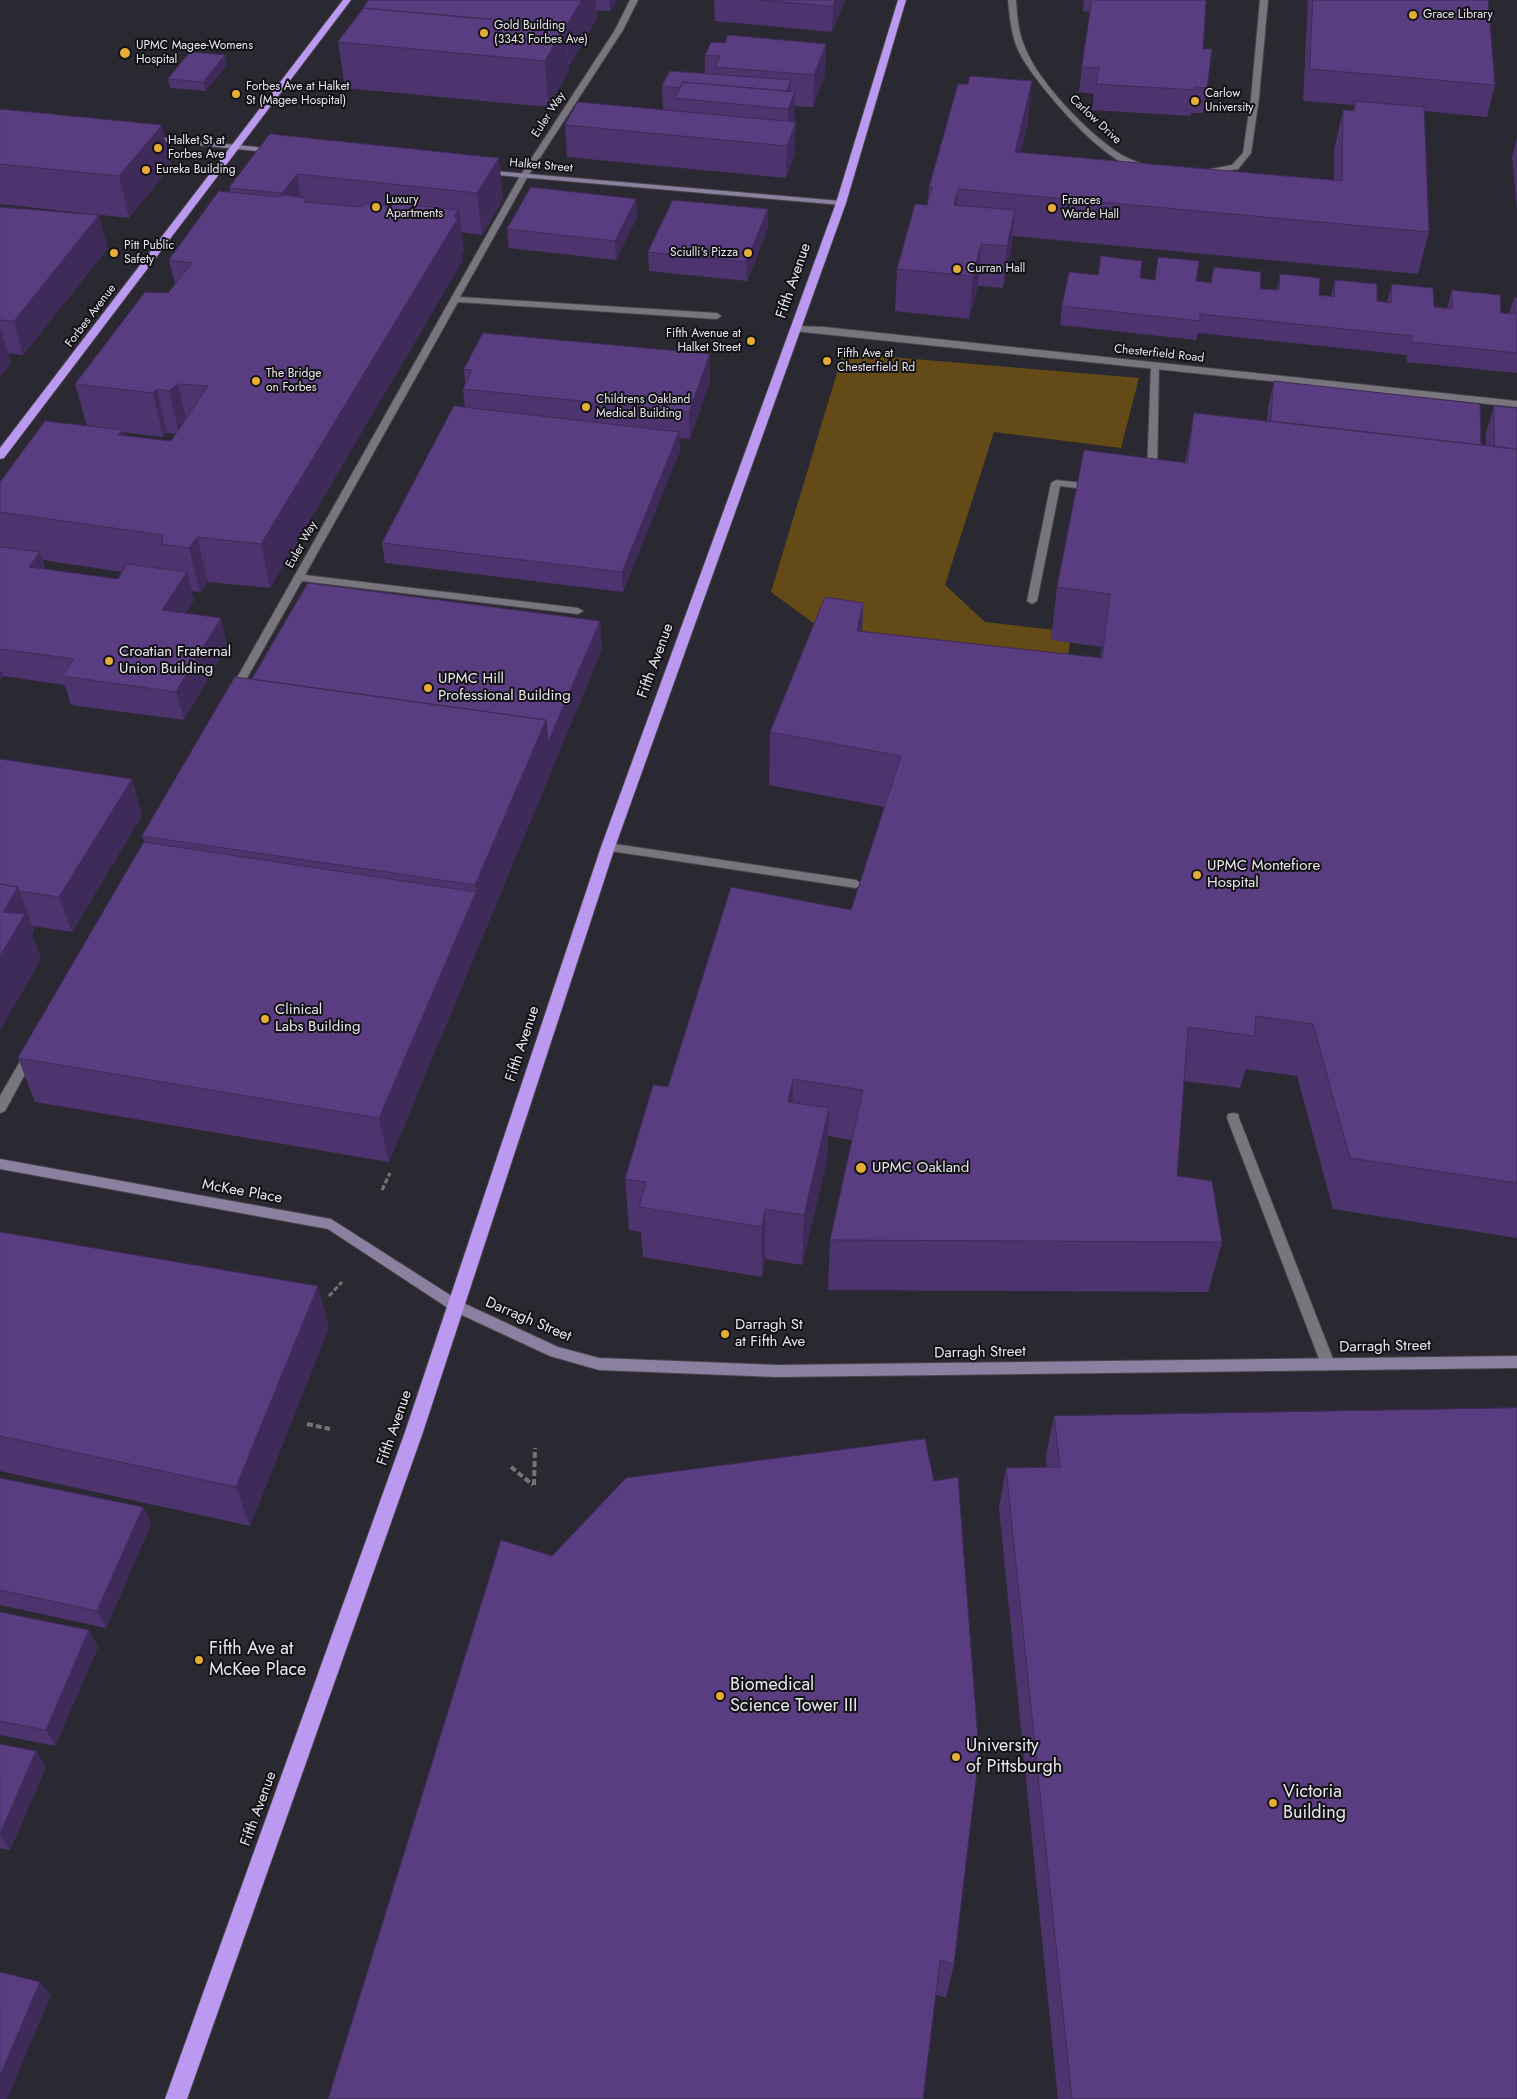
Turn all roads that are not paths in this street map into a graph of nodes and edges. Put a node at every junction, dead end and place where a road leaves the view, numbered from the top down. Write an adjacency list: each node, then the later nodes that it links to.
1 (347, 0): 7 (highway, Forbes Avenue)
2 (634, 0): 12 (street, Euler Way)
3 (902, 0): 13 (highway, Fifth Avenue)
4 (1012, 0): 9 (street, Carlow Drive)
5 (1264, 0): 11 (street)
6 (136, 137): 7 (street)
7 (235, 147): 8 (street); 19 (highway, Forbes Avenue)
8 (288, 152)
9 (1150, 169)
10 (475, 171): 12 (street, Halket Street)
11 (1196, 173)
12 (524, 176): 13 (street, Halket Street); 14 (street, Euler Way)
13 (841, 203): 16 (highway, Fifth Avenue)
14 (454, 300): 15 (street); 22 (street, Euler Way)
15 (717, 316)
16 (798, 329): 17 (street, Chesterfield Road); 26 (highway, Fifth Avenue)
17 (1155, 366): 18 (street, Chesterfield Road); 20 (street)
18 (1517, 404)
19 (0, 456)
20 (1151, 485)
21 (1103, 488): 23 (street)
22 (298, 578): 24 (street); 25 (street, Euler Way)
23 (1032, 601)
24 (578, 611)
25 (230, 699)
26 (608, 847): 27 (street); 32 (highway, Fifth Avenue)
27 (856, 884)
28 (34, 1047): 29 (street)
29 (0, 1108)
30 (1233, 1118): 34 (street)
31 (0, 1164): 32 (street, McKee Place)
32 (456, 1306): 34 (street, Darragh Street); 35 (highway, Fifth Avenue)
33 (1517, 1362): 34 (street, Darragh Street)
34 (1328, 1364)
35 (176, 2099)

